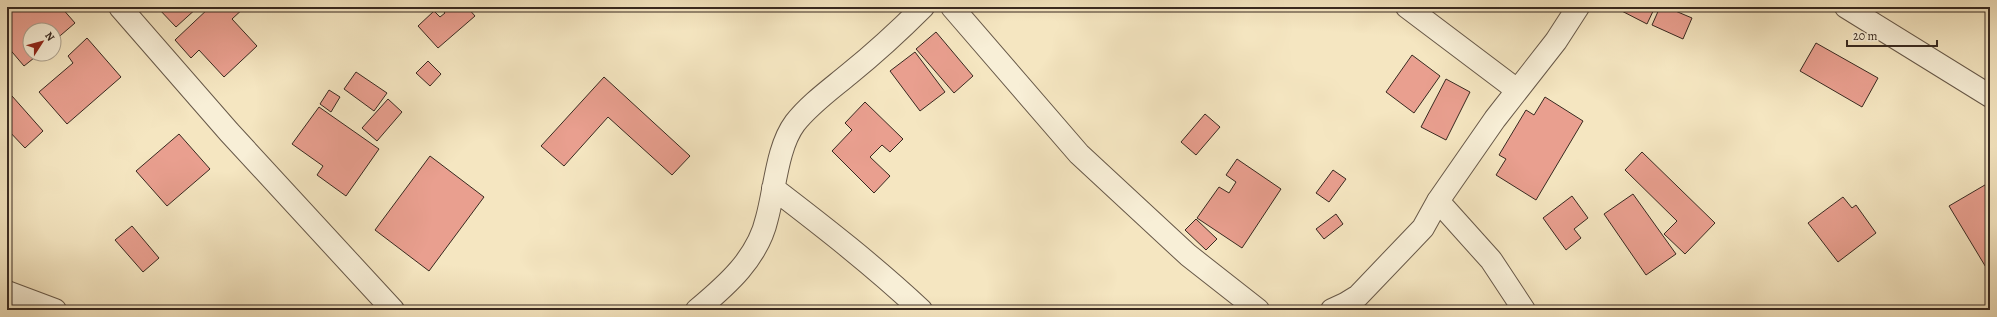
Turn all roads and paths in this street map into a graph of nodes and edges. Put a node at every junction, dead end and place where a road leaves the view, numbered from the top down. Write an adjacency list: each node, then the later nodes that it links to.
1 (120, 7): 13 (street)
2 (923, 7): 9 (street)
3 (952, 7): 16 (street)
4 (1407, 7): 7 (street)
5 (1578, 7): 7 (street)
6 (1846, 7): 8 (street)
7 (1517, 90): 10 (street)
8 (1990, 96)
9 (773, 188): 14 (street); 15 (street)
10 (1438, 201): 17 (street); 18 (street)
11 (7, 292): 12 (street)
12 (55, 310)
13 (393, 310)
14 (697, 310)
15 (921, 310)
16 (1258, 310)
17 (1332, 310)
18 (1524, 310)

